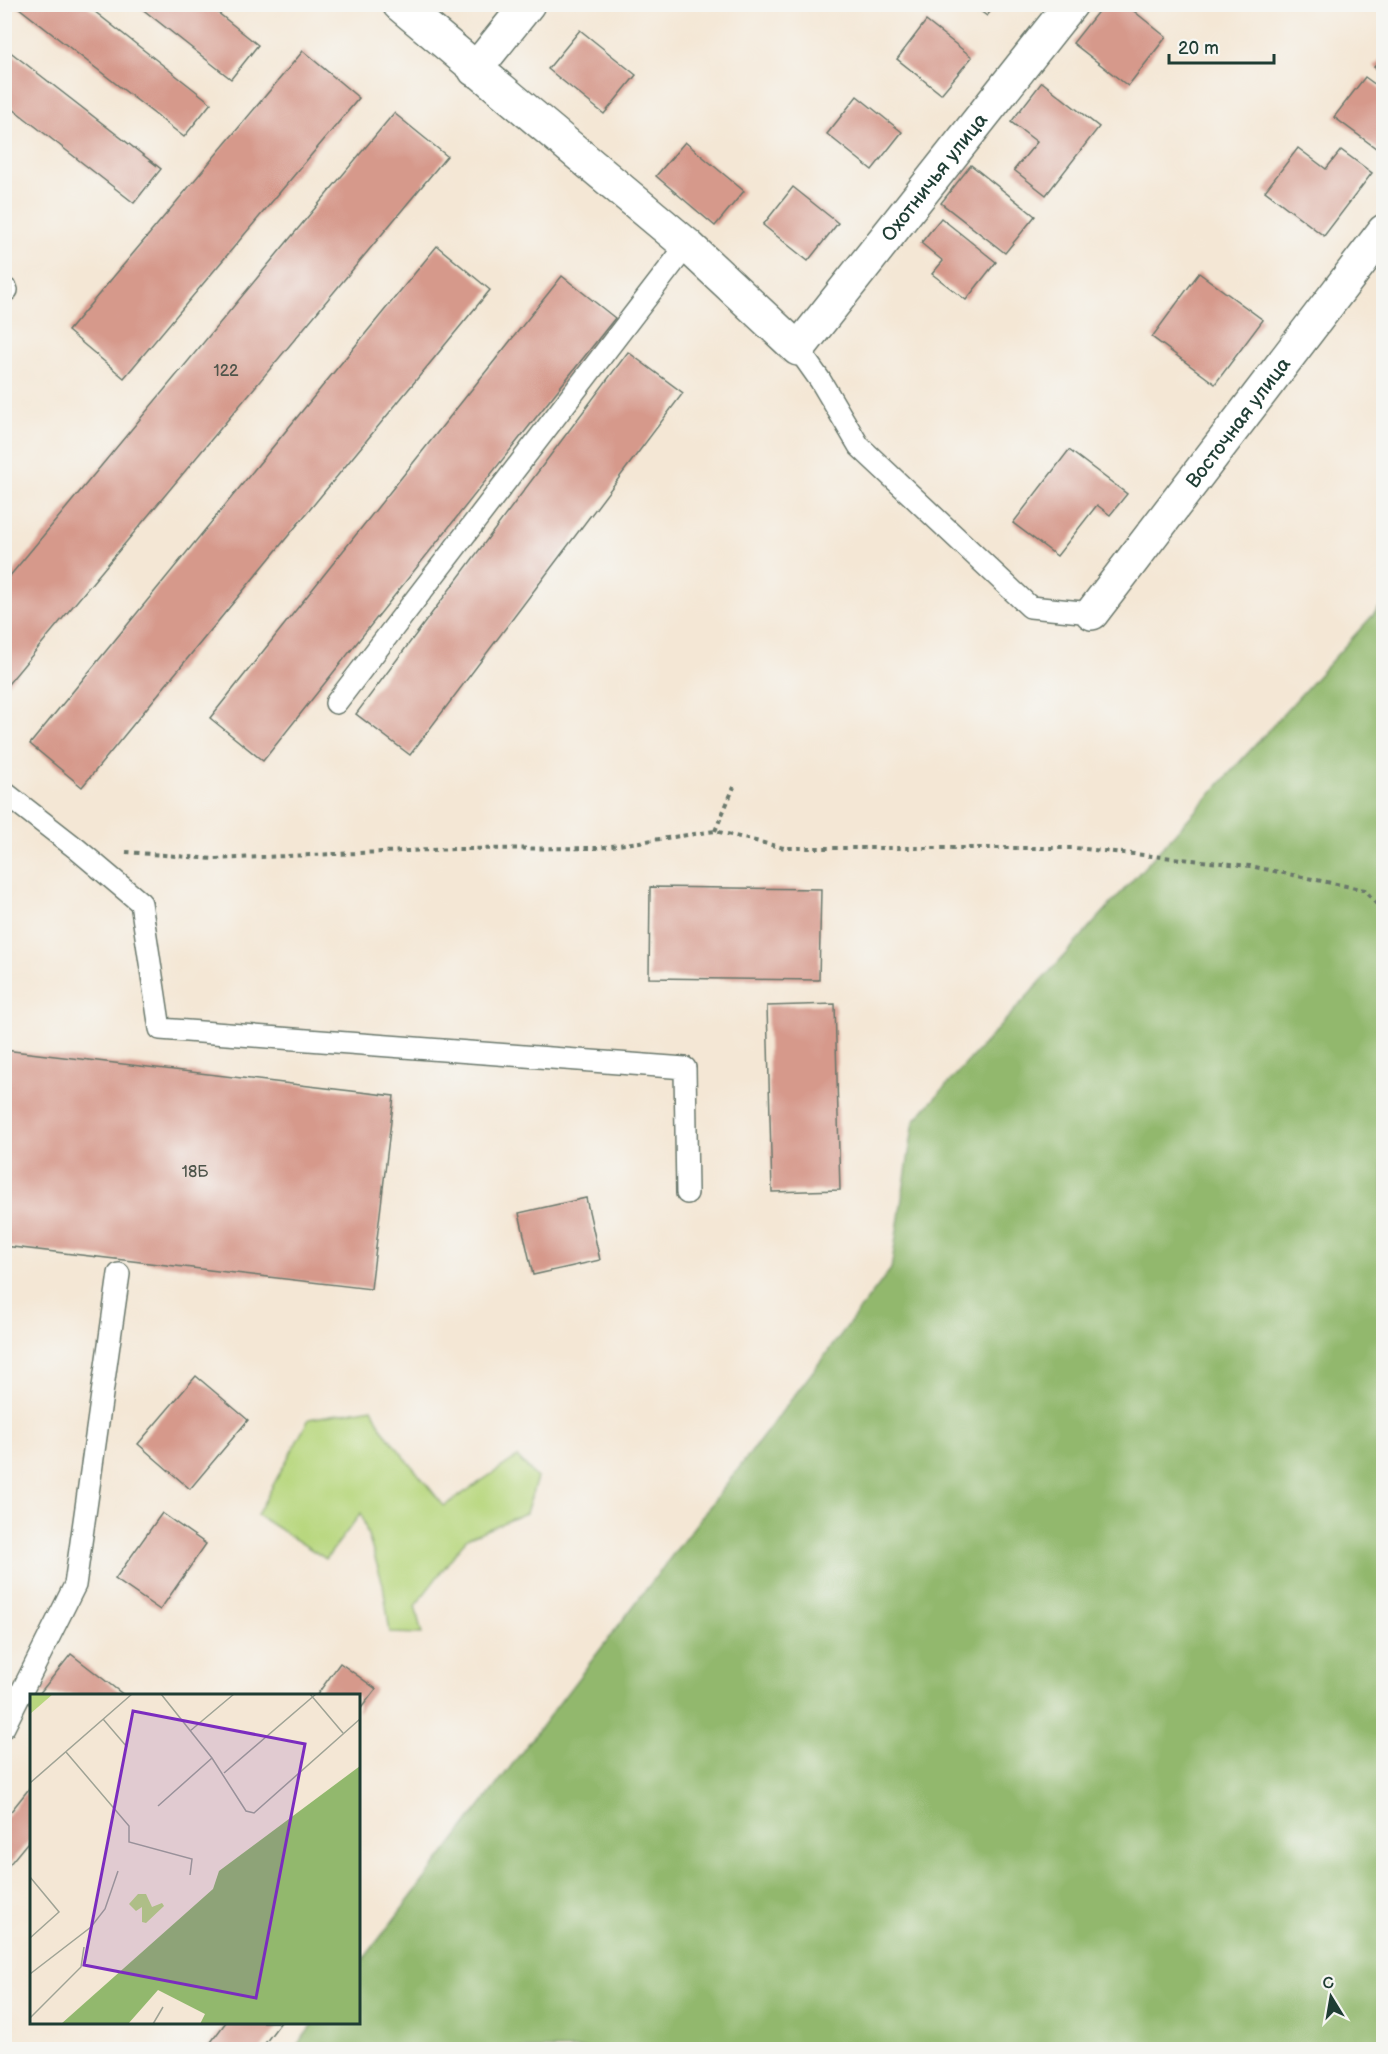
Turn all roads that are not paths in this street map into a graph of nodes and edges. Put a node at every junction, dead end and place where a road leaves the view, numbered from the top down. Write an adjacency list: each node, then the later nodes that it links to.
1 (399, 4): 4 (street)
2 (528, 4): 4 (street)
3 (1071, 4): 7 (street, Охотничья улица)
4 (475, 70): 6 (street)
5 (1383, 231): 8 (street, Восточная улица)
6 (687, 245): 7 (street); 9 (lane)
7 (798, 349): 8 (lane)
8 (1092, 613)
9 (336, 703)
10 (4, 792): 11 (lane)
11 (687, 1193)
12 (118, 1274): 13 (lane)
13 (4, 1727)

